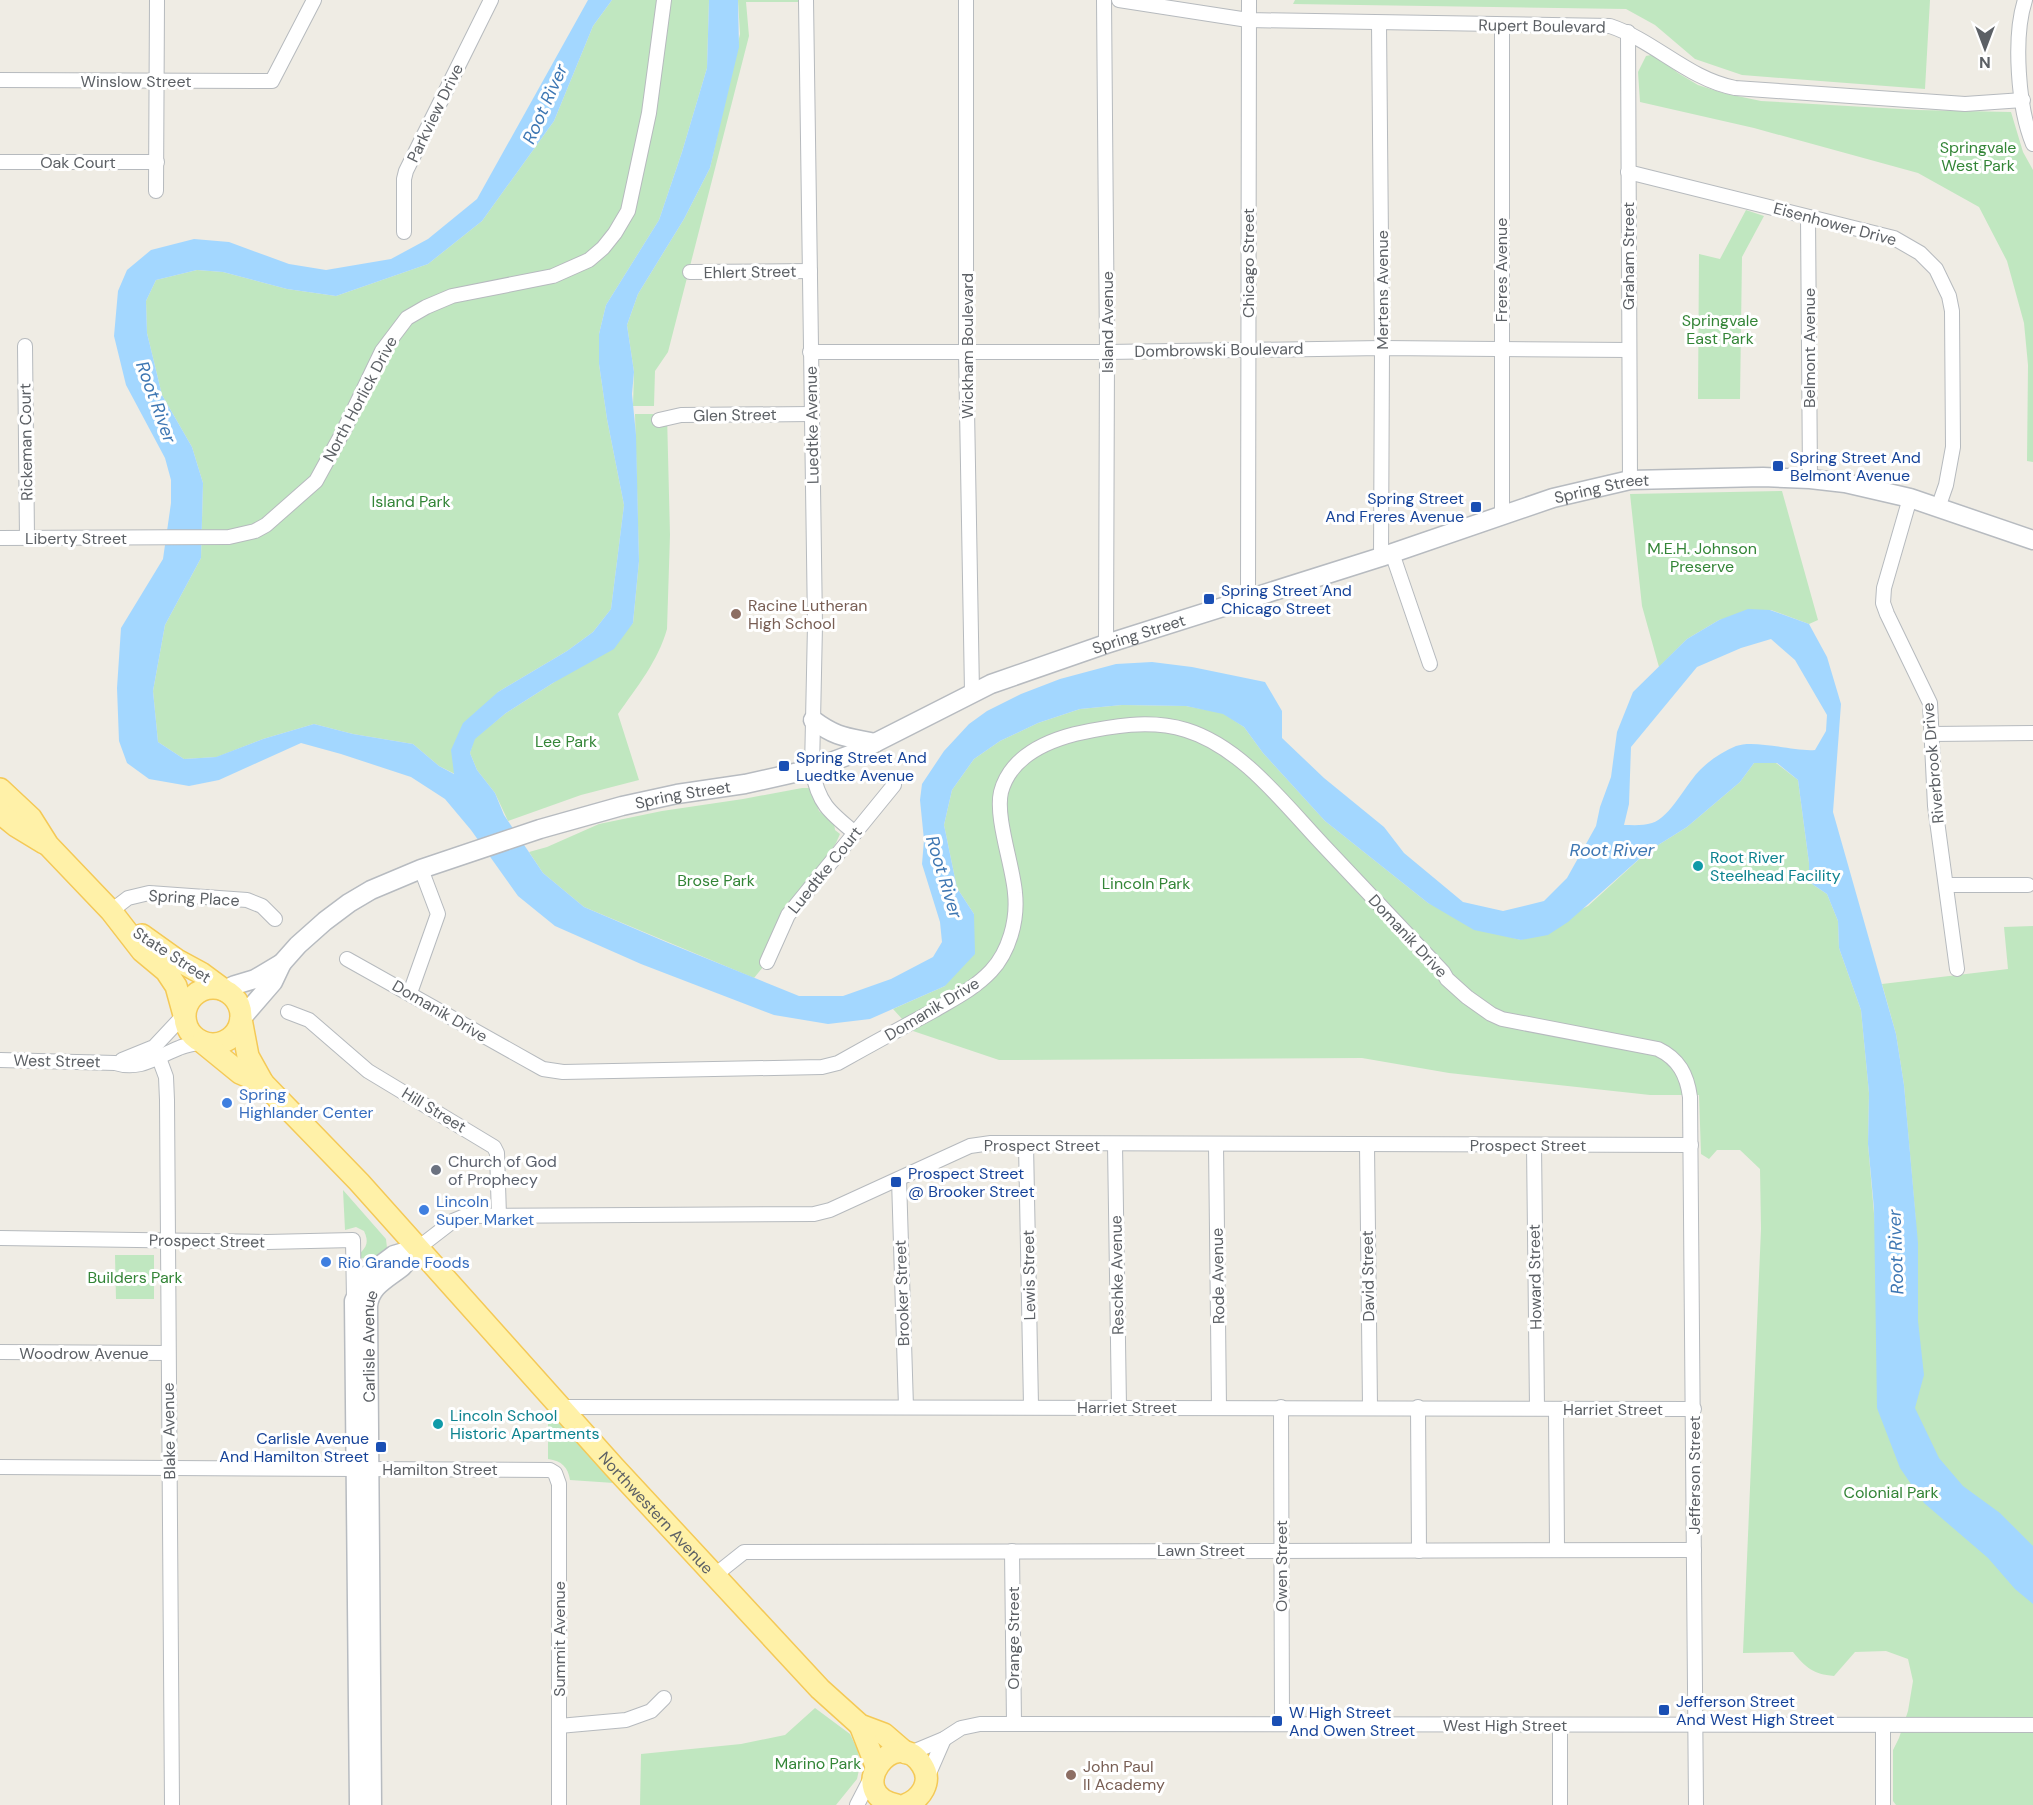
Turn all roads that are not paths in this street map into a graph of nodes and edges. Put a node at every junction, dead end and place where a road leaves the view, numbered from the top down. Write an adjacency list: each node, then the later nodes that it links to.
1 (157, 0): 16 (street)
2 (314, 0): 16 (street, Winslow Street)
3 (491, 0): 24 (street, Parkview Drive)
4 (664, 0): 42 (street, North Horlick Drive)
5 (806, 0): 25 (street, Luedtke Avenue)
6 (966, 0): 33 (street, Wickham Boulevard)
7 (1104, 0): 34 (street, Island Avenue)
8 (1119, 0): 11 (street, Rupert Boulevard)
9 (1249, 0): 11 (street, Chicago Street)
10 (2025, 0): 17 (street)
11 (1248, 20): 12 (street, Rupert Boulevard); 29 (street, Chicago Street)
12 (1379, 24): 13 (street, Rupert Boulevard); 28 (street, Mertens Avenue)
13 (1502, 26): 14 (street, Rupert Boulevard); 31 (street, Freres Avenue)
14 (1628, 32): 17 (street, Rupert Boulevard); 21 (street, Graham Street)
15 (0, 80): 16 (street, Winslow Street)
16 (157, 81): 20 (street)
17 (2023, 100): 18 (street)
18 (2033, 144)
19 (0, 162): 20 (street, Oak Court)
20 (157, 162): 22 (street)
21 (1628, 172): 23 (street, Eisenhower Drive); 30 (street, Graham Street)
22 (156, 191)
23 (1808, 217): 37 (street, Belmont Avenue); 40 (street, Eisenhower Drive)
24 (404, 232)
25 (810, 271): 26 (street, Ehlert Street); 32 (street, Luedtke Avenue)
26 (690, 272)
27 (25, 346): 44 (street, Rickeman Court)
28 (1382, 348): 29 (street, Dombrowski Boulevard); 31 (street, Dombrowski Boulevard); 46 (street, Mertens Avenue)
29 (1248, 350): 34 (street, Dombrowski Boulevard); 47 (street, Chicago Street)
30 (1629, 350): 31 (street, Dombrowski Boulevard); 38 (street, Graham Street)
31 (1501, 351): 41 (street, Freres Avenue)
32 (810, 352): 33 (street, Dombrowski Boulevard); 35 (street, Luedtke Avenue)
33 (966, 352): 34 (street, Dombrowski Boulevard); 50 (street, Wickham Boulevard)
34 (1107, 352): 48 (street, Island Avenue)
35 (812, 414): 36 (street, Glen Street); 51 (street, Luedtke Avenue)
36 (659, 420)
37 (1810, 479): 38 (main road, Spring Street); 39 (main road, Spring Street)
38 (1630, 480): 41 (main road, Spring Street)
39 (1910, 498): 40 (main road, Spring Street); 53 (street, Riverbrook Drive)
40 (1938, 508): 45 (main road, Spring Street)
41 (1502, 515): 46 (main road, Spring Street)
42 (152, 537): 44 (street, Liberty Street)
43 (0, 538): 44 (street, Liberty Street)
44 (27, 538)
45 (2033, 540)
46 (1386, 555): 47 (main road, Spring Street); 49 (street, Mertens Avenue)
47 (1248, 598): 48 (main road, Spring Street)
48 (1106, 644): 50 (main road, Spring Street)
49 (1430, 664)
50 (972, 692): 54 (main road, Spring Street)
51 (813, 720): 54 (main road); 55 (street, Luedtke Avenue)
52 (2033, 733): 53 (street)
53 (1931, 734): 62 (street, Riverbrook Drive)
54 (875, 743): 55 (main road, Spring Street)
55 (812, 769): 59 (street, Luedtke Avenue); 61 (main road, Spring Street)
56 (894, 785): 59 (street, Luedtke Court)
57 (1, 789): 60 (main road, State Street)
58 (2, 816): 60 (main road, State Street)
59 (855, 833): 67 (street, Luedtke Court)
60 (48, 845): 64 (main road, State Street)
61 (420, 868): 68 (main road, Spring Street); 71 (street)
62 (1946, 885): 63 (street); 69 (street, Riverbrook Drive)
63 (2028, 885)
64 (115, 916): 65 (street, Spring Place); 70 (main road, State Street); 73 (main road, State Street)
65 (275, 919)
66 (347, 959): 71 (street, Domanik Drive)
67 (767, 962)
68 (282, 963): 70 (main road, Spring Street); 74 (main road, Spring Street)
69 (1957, 969)
70 (224, 990): 73 (main road); 74 (main road)
71 (410, 993): 85 (street, Domanik Drive)
72 (288, 1012): 87 (street, Hill Street)
73 (184, 1015): 75 (main road); 78 (street, West Street)
74 (241, 1019): 75 (main road); 79 (main road, Northwestern Avenue)
75 (202, 1042): 76 (street, West Street); 79 (main road, Northwestern Avenue)
76 (159, 1058): 78 (street, West Street); 89 (street, Blake Avenue)
77 (0, 1060): 78 (street, West Street)
78 (115, 1063)
79 (263, 1083): 90 (main road, Northwestern Avenue)
80 (1026, 1144): 81 (street, Prospect Street); 86 (street, Prospect Street); 94 (street, Lewis Street)
81 (1115, 1144): 82 (street, Prospect Street); 97 (street, Reschke Avenue)
82 (1216, 1144): 83 (street, Prospect Street); 98 (street, Rode Avenue)
83 (1367, 1145): 84 (street, Prospect Street); 100 (street, David Street)
84 (1534, 1145): 85 (street, Prospect Street); 102 (street, Howard Street)
85 (1691, 1145): 104 (street, Jefferson Street)
86 (899, 1179): 87 (street, Prospect Street); 96 (street, Brooker Street)
87 (499, 1216): 90 (street, Prospect Street)
88 (0, 1239): 89 (street, Prospect Street)
89 (168, 1240): 91 (street, Prospect Street); 93 (street, Blake Avenue)
90 (418, 1248): 91 (main road, Carlisle Avenue); 95 (main road, Northwestern Avenue); 107 (main road, Carlisle Avenue)
91 (354, 1301): 107 (main road, Carlisle Avenue)
92 (0, 1352): 93 (street, Woodrow Avenue)
93 (168, 1353): 106 (street, Blake Avenue)
94 (1031, 1406): 96 (street, Harriet Street); 97 (street, Harriet Street)
95 (560, 1407): 96 (street, Harriet Street); 114 (main road, Northwestern Avenue)
96 (906, 1407)
97 (1119, 1407): 98 (street, Harriet Street)
98 (1219, 1407): 99 (street, Harriet Street)
99 (1281, 1407): 100 (street, Harriet Street); 110 (street, Owen Street)
100 (1370, 1407): 101 (street, Harriet Street)
101 (1418, 1407): 102 (street, Harriet Street); 113 (street)
102 (1537, 1408): 103 (street, Harriet Street)
103 (1556, 1409): 104 (street, Harriet Street); 109 (street)
104 (1694, 1409): 111 (street, Jefferson Street)
105 (0, 1467): 106 (street, Hamilton Street)
106 (169, 1467): 107 (street, Hamilton Street); 129 (street, Blake Avenue)
107 (363, 1469): 108 (street, Hamilton Street); 116 (main road, Carlisle Avenue)
108 (555, 1473): 123 (street, Summit Avenue)
109 (1557, 1549): 111 (street, Lawn Street); 113 (street, Lawn Street)
110 (1281, 1550): 112 (street, Lawn Street); 113 (street, Lawn Street); 118 (street, Owen Street)
111 (1694, 1550): 121 (street, Jefferson Street)
112 (1012, 1551): 114 (street, Lawn Street); 117 (street, Orange Street)
113 (1419, 1551)
114 (715, 1575): 119 (main road, Northwestern Avenue)
115 (664, 1698): 123 (street)
116 (365, 1699): 130 (main road, Carlisle Avenue); 131 (main road, Carlisle Avenue)
117 (1014, 1724): 118 (street, West High Street); 125 (street, West High Street)
118 (1282, 1724): 120 (street, West High Street)
119 (860, 1725): 126 (main road, Northwestern Avenue); 127 (main road, Northwestern Avenue)
120 (1560, 1725): 121 (street, West High Street); 135 (street)
121 (1695, 1725): 124 (street, West High Street); 136 (street, Jefferson Street)
122 (2033, 1725): 124 (street, West High Street)
123 (559, 1726): 132 (street, Summit Avenue)
124 (1883, 1726): 137 (street)
125 (944, 1739): 126 (street, West High Street); 128 (street)
126 (907, 1754): 127 (main road); 128 (main road)
127 (875, 1770): 133 (street); 134 (main road)
128 (925, 1791): 134 (main road)
129 (172, 1805)
130 (360, 1805)
131 (372, 1805)
132 (559, 1805)
133 (857, 1805)
134 (894, 1805)
135 (1560, 1805)
136 (1696, 1805)
137 (1883, 1805)

